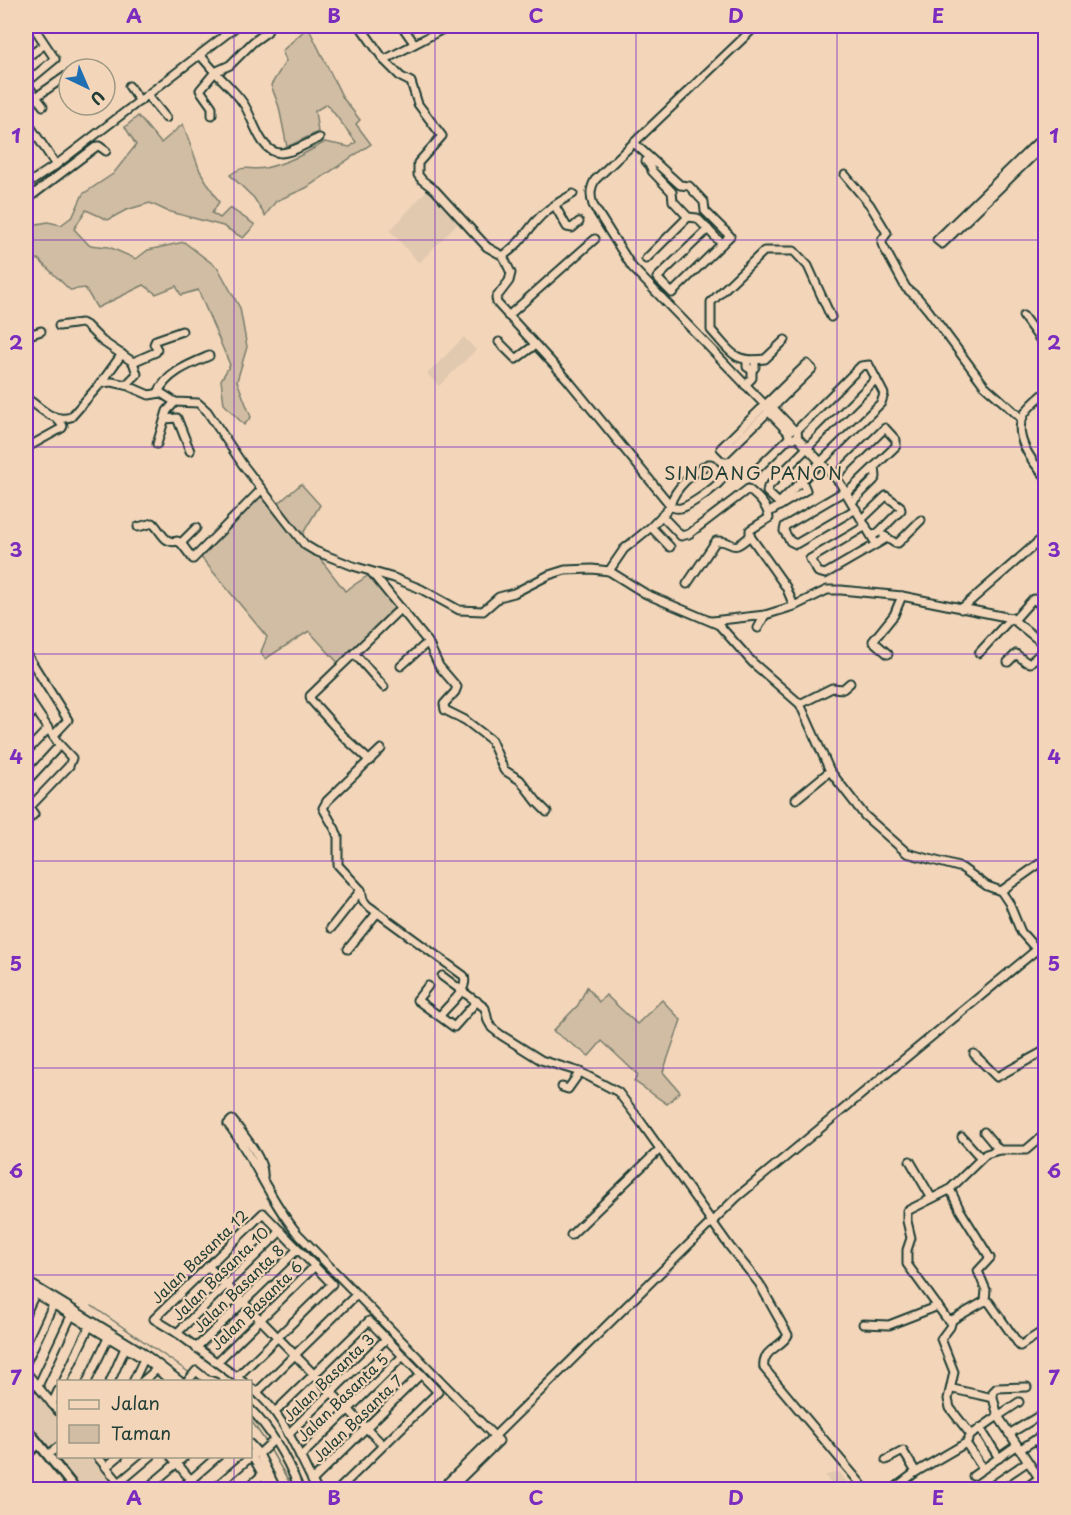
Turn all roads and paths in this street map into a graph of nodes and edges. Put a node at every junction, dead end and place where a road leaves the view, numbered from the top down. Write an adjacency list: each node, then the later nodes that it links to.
1 (32, 26): 9 (street); 12 (street)
2 (237, 26): 13 (street)
3 (264, 26): 16 (street)
4 (360, 26): 15 (street)
5 (402, 26): 11 (street)
6 (449, 26): 11 (street)
7 (756, 26): 31 (street)
8 (1038, 26): 10 (street)
9 (26, 30)
10 (1046, 33)
11 (414, 43): 15 (street)
12 (44, 45): 14 (street); 18 (street)
13 (200, 55): 16 (street); 21 (street)
14 (26, 58)
15 (384, 60): 49 (street)
16 (215, 72): 25 (street); 29 (street)
17 (57, 82): 22 (street)
18 (26, 83): 20 (street)
19 (129, 86): 23 (street)
20 (27, 93): 22 (street)
21 (148, 96): 23 (street); 26 (street)
22 (36, 97): 24 (street)
23 (140, 101): 33 (street)
24 (43, 106)
25 (212, 115)
26 (166, 118)
27 (26, 120): 33 (street)
28 (1046, 134): 30 (street)
29 (319, 138)
30 (1046, 143)
31 (632, 144): 34 (street); 70 (street)
32 (106, 151): 40 (street)
33 (56, 165): 36 (street)
34 (652, 165): 37 (street); 38 (street)
35 (845, 176): 78 (street)
36 (26, 185)
37 (680, 185): 38 (street); 42 (street)
38 (672, 192): 43 (street)
39 (573, 194): 41 (street)
40 (26, 201)
41 (555, 206): 45 (street); 49 (street)
42 (705, 211): 44 (street); 48 (street)
43 (688, 217): 44 (street); 50 (street)
44 (698, 218): 46 (street)
45 (579, 222)
46 (708, 229): 48 (street); 48 (street)
47 (595, 239): 51 (street)
48 (722, 244)
49 (503, 256): 51 (street)
50 (646, 259)
51 (508, 316): 60 (street)
52 (831, 316): 64 (street)
53 (1023, 316): 61 (street)
54 (58, 326): 62 (street)
55 (182, 331): 65 (street)
56 (41, 332): 57 (street)
57 (26, 336)
58 (785, 340): 64 (street)
59 (499, 342): 60 (street)
60 (536, 345): 94 (street)
61 (1045, 345)
62 (122, 354): 65 (street); 68 (street)
63 (208, 356): 72 (street)
64 (751, 360): 70 (street)
65 (133, 362): 69 (street)
66 (810, 366): 75 (street)
67 (876, 379): 80 (street); 83 (street); 85 (street)
68 (101, 383): 69 (street); 77 (street)
69 (126, 385): 72 (street)
70 (745, 385): 75 (street)
71 (1046, 392): 78 (street)
72 (158, 393): 74 (street)
73 (26, 398): 77 (street)
74 (176, 402): 76 (street); 90 (street)
75 (769, 408): 79 (street); 80 (street)
76 (165, 418): 81 (street); 84 (street)
77 (57, 419): 82 (street)
78 (1022, 419): 89 (street)
79 (745, 430)
80 (793, 433): 83 (street); 87 (street)
81 (157, 444)
82 (26, 448)
83 (808, 448): 85 (street); 92 (street)
84 (190, 451)
85 (821, 462): 88 (street); 92 (street)
86 (875, 466): 88 (street); 91 (street); 93 (street)
87 (752, 474)
88 (835, 477): 91 (street)
89 (1046, 477)
90 (262, 489): 107 (street); 110 (street)
91 (846, 492): 93 (street); 93 (street)
92 (780, 504): 95 (street)
93 (854, 505): 98 (street)
94 (671, 506): 94 (street); 96 (street)
95 (771, 511)
96 (662, 516): 100 (street); 104 (street)
97 (921, 520): 106 (street)
98 (864, 523): 102 (street); 105 (street); 108 (street)
99 (138, 527): 107 (street)
100 (651, 527): 109 (street); 111 (street)
101 (196, 528): 107 (street)
102 (879, 532): 105 (street); 106 (street)
103 (1046, 535): 117 (street)
104 (750, 536): 112 (street); 115 (street)
105 (872, 537): 108 (street)
106 (887, 538): 108 (street)
107 (181, 543)
108 (876, 544)
109 (670, 547)
110 (370, 571): 111 (street); 116 (street)
111 (609, 571): 120 (street)
112 (687, 584)
113 (902, 596): 115 (street); 117 (street); 127 (street)
114 (1040, 605): 119 (street)
115 (794, 606): 118 (street)
116 (401, 608): 122 (street); 125 (street)
117 (961, 609): 119 (street)
118 (765, 615): 120 (street); 121 (street)
119 (1013, 619): 123 (street); 126 (street)
120 (712, 621): 133 (street)
121 (758, 628)
122 (428, 642): 129 (street); 146 (street)
123 (1046, 647): 128 (street)
124 (26, 653): 137 (street)
125 (354, 653): 131 (street); 141 (street)
126 (979, 653)
127 (888, 654)
128 (1008, 663)
129 (401, 666)
130 (850, 683): 133 (street)
131 (384, 687)
132 (26, 695): 134 (street)
133 (800, 704): 142 (street)
134 (35, 710): 135 (street); 136 (street)
135 (26, 720)
136 (48, 729): 137 (street); 140 (street)
137 (53, 736): 138 (street)
138 (60, 745): 143 (street); 145 (street)
139 (381, 749): 141 (street)
140 (26, 752)
141 (370, 761): 149 (street)
142 (830, 771): 144 (street); 150 (street)
143 (26, 782)
144 (796, 799)
145 (27, 807): 147 (street)
146 (547, 812)
147 (26, 822)
148 (1046, 859): 150 (street)
149 (361, 890): 151 (street); 152 (street)
150 (1001, 891): 155 (street)
151 (377, 913): 154 (street); 159 (street)
152 (331, 928)
153 (1046, 942): 155 (street)
154 (348, 949)
155 (1036, 949): 156 (street); 176 (street)
156 (1046, 960)
157 (442, 976): 159 (street)
158 (428, 986): 161 (street)
159 (462, 990): 160 (street); 161 (street)
160 (477, 1001): 161 (street); 164 (street)
161 (440, 1016)
162 (1046, 1050): 163 (street)
163 (974, 1054)
164 (580, 1072): 165 (street); 170 (street)
165 (562, 1087)
166 (230, 1122): 186 (street)
167 (984, 1132): 171 (street)
168 (1046, 1133): 171 (street)
169 (962, 1137): 172 (street)
170 (660, 1149): 176 (street); 178 (street)
171 (999, 1150): 172 (street)
172 (981, 1158): 174 (street)
173 (910, 1161): 175 (street)
174 (950, 1189): 175 (street); 187 (street)
175 (931, 1197): 190 (street)
176 (711, 1221): 245 (street); 291 (street)
177 (281, 1232): 179 (street); 180 (street, Jalan Basanta 12); 183 (street, Jalan Basanta 10)
178 (571, 1235)
179 (298, 1249): 181 (street); 188 (street, Jalan Basanta 8)
180 (208, 1266): 183 (street); 198 (street, Jalan Basanta 12)
181 (315, 1266): 193 (street, Jalan Basanta 6); 200 (street)
182 (26, 1281): 221 (street)
183 (226, 1285): 188 (street); 198 (street, Jalan Basanta 10)
184 (26, 1288): 185 (street)
185 (35, 1294): 189 (street); 191 (street)
186 (356, 1295): 204 (street); 245 (street)
187 (985, 1301): 194 (street); 197 (street)
188 (243, 1302): 193 (street); 203 (street, Jalan Basanta 8)
189 (53, 1305): 192 (street); 208 (street)
190 (938, 1306): 194 (street); 195 (street)
191 (26, 1313)
192 (71, 1316): 196 (street); 223 (street)
193 (260, 1320): 200 (street); 207 (street, Jalan Basanta 6)
194 (952, 1320): 244 (street)
195 (863, 1324)
196 (89, 1327): 199 (street); 215 (street)
197 (1046, 1329)
198 (177, 1333): 203 (street)
199 (108, 1338): 202 (street); 216 (street)
200 (277, 1338): 204 (street); 214 (street)
201 (386, 1339): 205 (street); 212 (street); 228 (street, Jalan Basanta 3)
202 (125, 1348): 206 (street); 217 (street)
203 (196, 1348): 207 (street)
204 (295, 1355): 212 (street); 225 (street)
205 (403, 1356): 211 (street); 233 (street, Jalan Basanta 5)
206 (144, 1359): 209 (street); 218 (street)
207 (217, 1362): 214 (street)
208 (26, 1363)
209 (157, 1369): 219 (street); 220 (street)
210 (26, 1371): 223 (street)
211 (421, 1374): 239 (street, Jalan Basanta 7); 249 (street)
212 (314, 1375): 228 (street); 235 (street)
213 (191, 1377): 222 (street)
214 (240, 1379)
215 (64, 1380)
216 (88, 1380)
217 (111, 1380)
218 (135, 1380)
219 (144, 1380)
220 (169, 1380)
221 (178, 1380)
222 (209, 1380)
223 (38, 1386): 231 (street)
224 (1027, 1387): 229 (street)
225 (254, 1389): 235 (street)
226 (953, 1389): 229 (street)
227 (57, 1393): 231 (street)
228 (331, 1393): 233 (street); 242 (street, Jalan Basanta 3)
229 (993, 1398): 236 (street)
230 (1019, 1402): 236 (street)
231 (52, 1404): 232 (street)
232 (57, 1410)
233 (348, 1410): 239 (street); 256 (street, Jalan Basanta 5)
234 (252, 1411): 247 (street)
235 (275, 1412): 242 (street)
236 (998, 1416): 240 (street); 243 (street)
237 (1039, 1416): 243 (street)
238 (26, 1428): 248 (main road)
239 (366, 1428): 249 (street); 274 (street, Jalan Basanta 7)
240 (980, 1428): 244 (street); 264 (street)
241 (1046, 1433): 246 (street)
242 (288, 1434): 256 (street)
243 (1009, 1434): 251 (street)
244 (971, 1435): 270 (street)
245 (494, 1436): 289 (street); 290 (street)
246 (1036, 1439): 251 (street); 253 (street)
247 (271, 1443): 252 (street); 286 (street)
248 (39, 1444): 254 (street); 255 (main road)
249 (383, 1445): 288 (street)
250 (968, 1446): 269 (street)
251 (1018, 1448): 264 (street); 266 (street)
252 (254, 1454): 271 (street); 285 (street)
253 (1046, 1454)
254 (26, 1456)
255 (53, 1457): 278 (main road)
256 (300, 1457): 274 (street)
257 (99, 1458): 268 (street)
258 (117, 1458): 268 (street)
259 (149, 1458): 276 (street)
260 (173, 1458): 267 (street)
261 (183, 1458): 267 (street)
262 (216, 1458): 273 (street)
263 (249, 1458): 282 (street)
264 (999, 1458): 269 (street)
265 (886, 1460): 270 (street)
266 (1027, 1462): 275 (street); 292 (street)
267 (177, 1463): 273 (street); 279 (street)
268 (106, 1467): 276 (street)
269 (983, 1469): 272 (street)
270 (916, 1472): 277 (street)
271 (264, 1474): 283 (street); 284 (street)
272 (973, 1476)
273 (191, 1480): 280 (street); 281 (street)
274 (312, 1480): 287 (street)
275 (1042, 1482): 293 (street); 294 (street)
276 (122, 1486)
277 (896, 1488)
278 (76, 1490)
279 (145, 1490)
280 (179, 1490)
281 (199, 1490)
282 (212, 1490)
283 (245, 1490)
284 (272, 1490)
285 (277, 1490)
286 (300, 1490)
287 (317, 1490)
288 (338, 1490)
289 (440, 1490)
290 (449, 1490)
291 (866, 1490)
292 (986, 1490)
293 (1023, 1490)
294 (1036, 1490)

